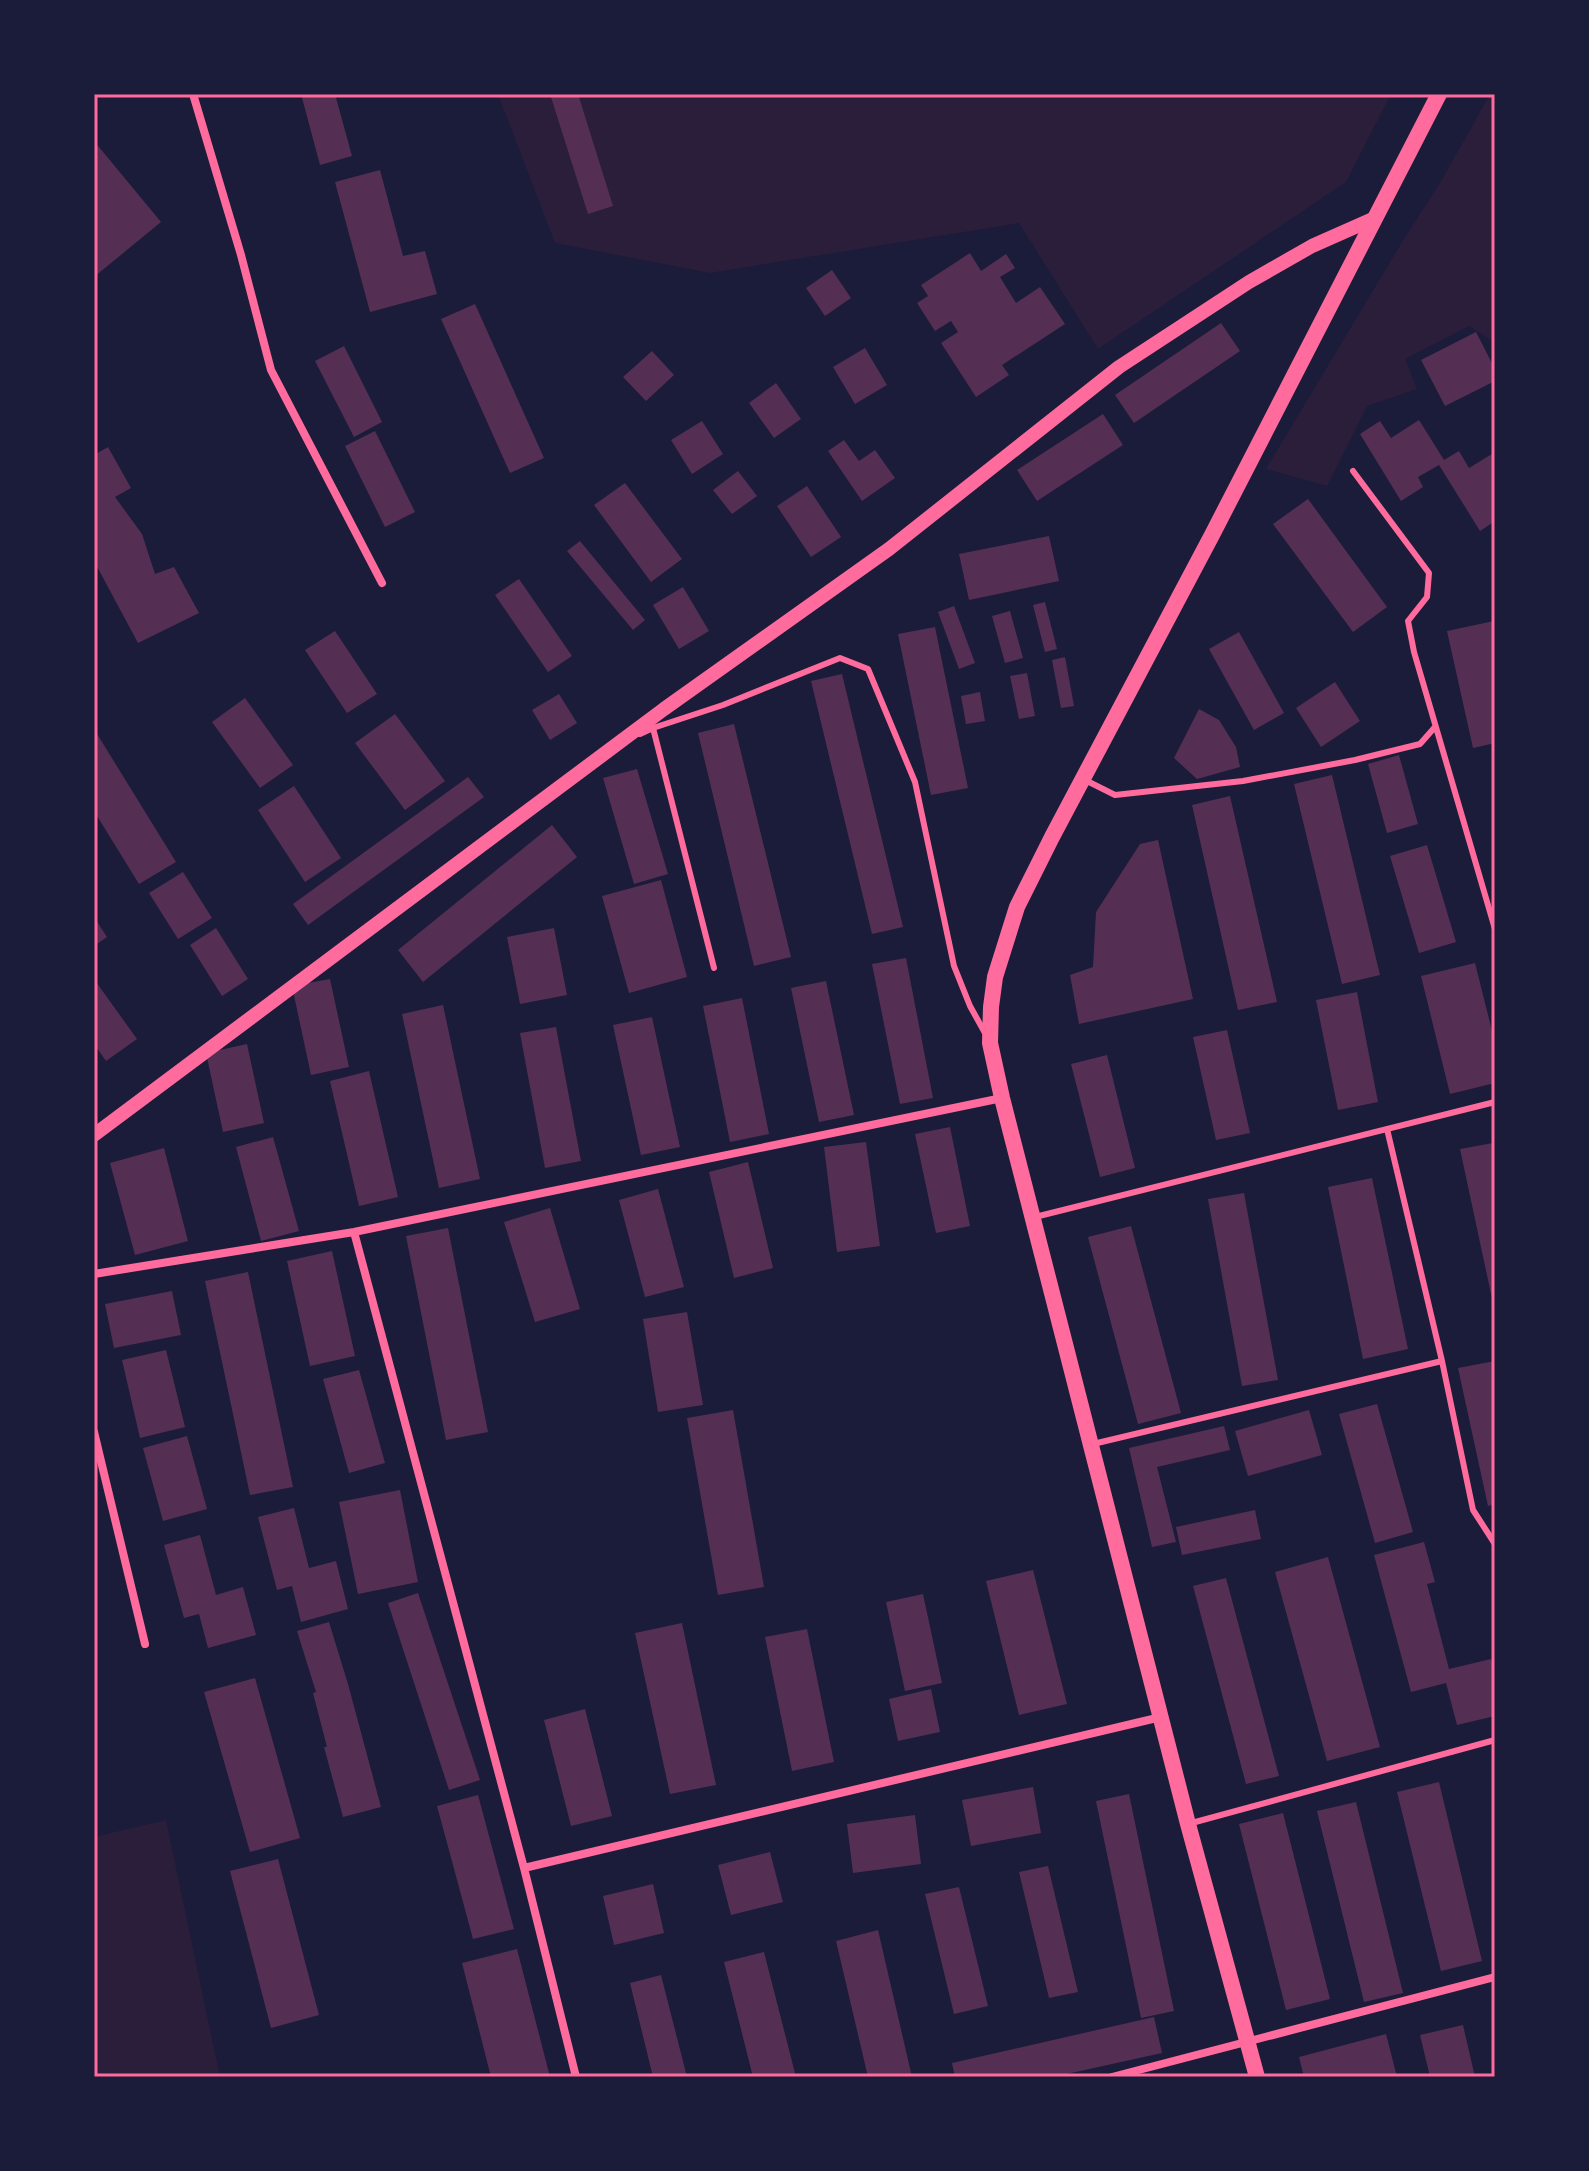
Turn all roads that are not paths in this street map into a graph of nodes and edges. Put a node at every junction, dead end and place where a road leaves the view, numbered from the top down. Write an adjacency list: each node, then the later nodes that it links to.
1 (193, 94): 5 (street)
2 (1439, 94): 3 (main road)
3 (1373, 219): 8 (street); 9 (main road)
4 (1353, 471): 6 (lane)
5 (382, 583)
6 (1435, 727): 9 (lane); 10 (lane)
7 (653, 728): 8 (lane); 11 (lane); 12 (lane)
8 (604, 754): 16 (street)
9 (1082, 779): 12 (main road)
10 (1495, 929)
11 (714, 968)
12 (990, 1043): 13 (main road)
13 (1002, 1098): 17 (main road); 18 (street)
14 (1495, 1102): 15 (lane)
15 (1387, 1129): 17 (lane); 20 (lane)
16 (94, 1135)
17 (1032, 1218): 22 (main road)
18 (354, 1232): 19 (street); 28 (street)
19 (94, 1274)
20 (1442, 1361): 22 (lane); 23 (lane)
21 (94, 1432): 24 (street)
22 (1089, 1445): 25 (main road)
23 (1495, 1544)
24 (145, 1644)
25 (1161, 1717): 27 (main road); 28 (street)
26 (1495, 1740): 27 (lane)
27 (1188, 1824): 30 (main road)
28 (524, 1868): 31 (street)
29 (1495, 1977): 30 (street)
30 (1248, 2043): 32 (street); 33 (main road)
31 (576, 2077)
32 (1112, 2077)
33 (1257, 2077)

